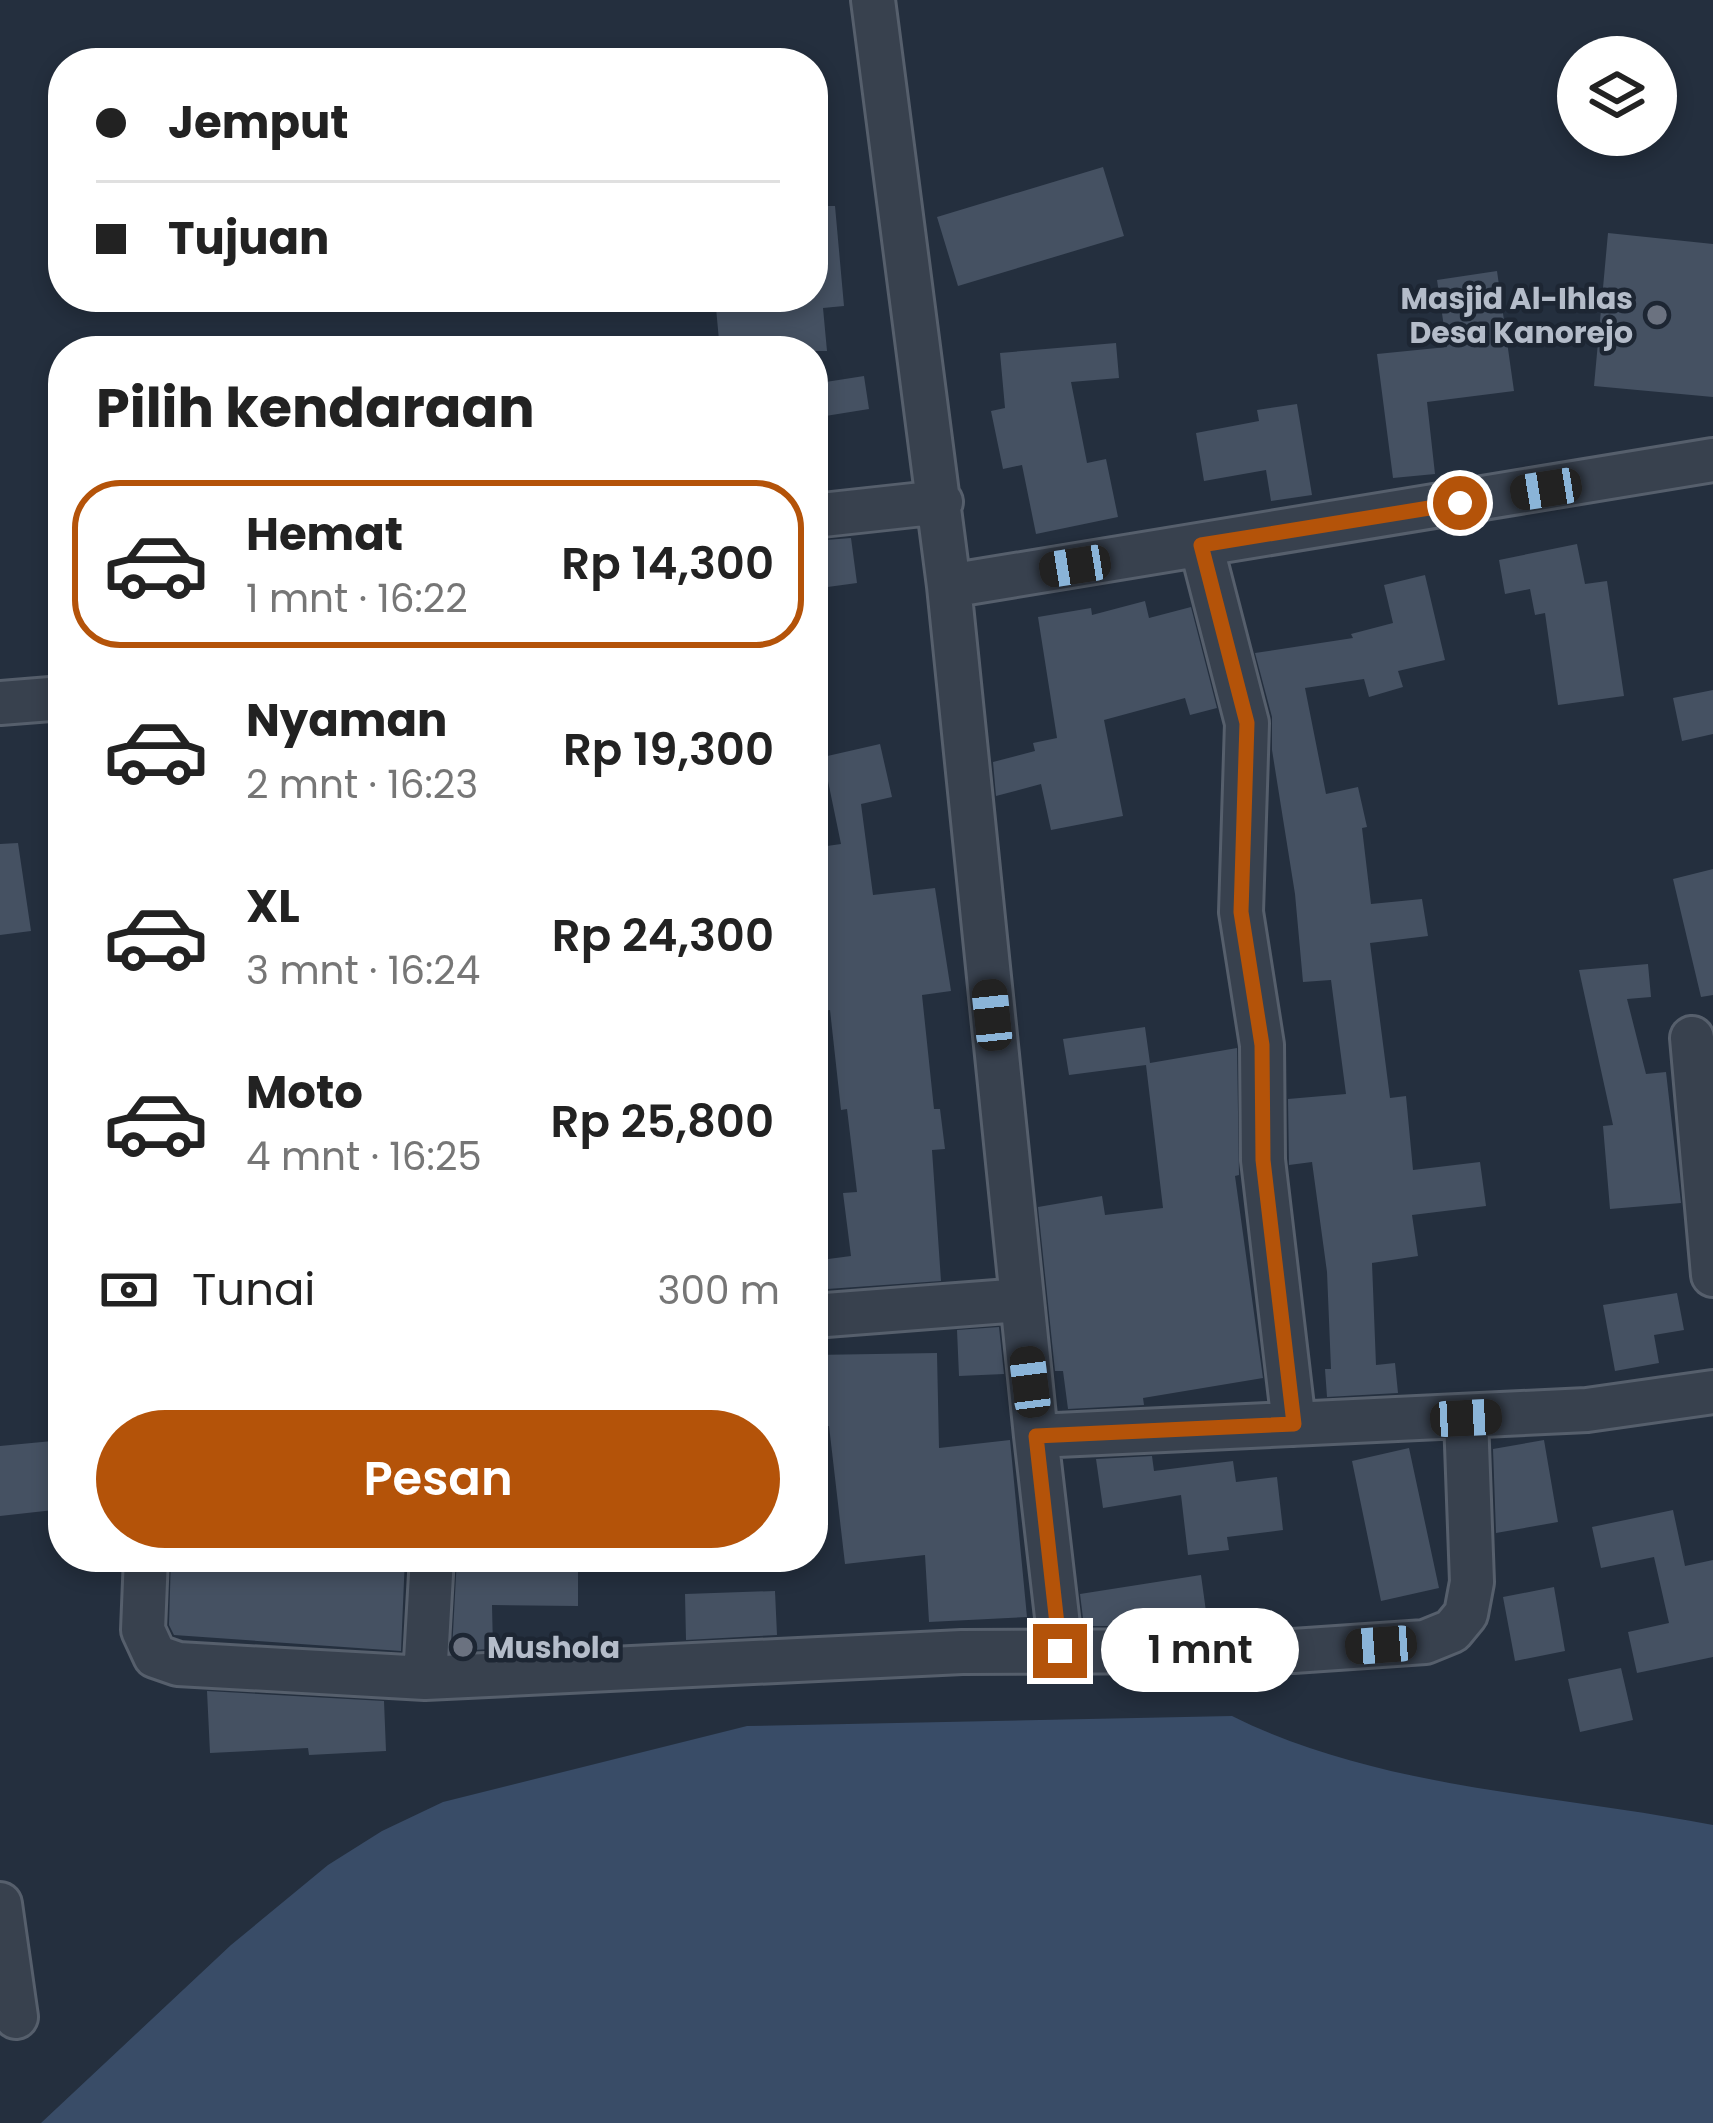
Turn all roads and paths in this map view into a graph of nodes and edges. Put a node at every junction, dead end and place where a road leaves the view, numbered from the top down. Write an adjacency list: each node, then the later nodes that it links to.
1 (873, 0): 3 (street)
2 (1713, 460): 5 (street)
3 (941, 502): 4 (street); 6 (street)
4 (828, 514)
5 (1201, 545): 6 (street); 15 (street)
6 (950, 586): 11 (street)
7 (48, 699): 8 (street)
8 (0, 703)
9 (1692, 1038): 10 (street)
10 (1713, 1275)
11 (1021, 1300): 12 (street); 16 (street)
12 (828, 1315)
13 (1713, 1392): 14 (street)
14 (1466, 1418): 15 (street); 19 (street)
15 (1294, 1424): 16 (street)
16 (1036, 1436): 19 (street)
17 (145, 1572): 20 (street)
18 (431, 1572): 20 (street)
19 (1060, 1651): 20 (street)
20 (425, 1678)
21 (0, 1904): 22 (street)
22 (16, 2017)

